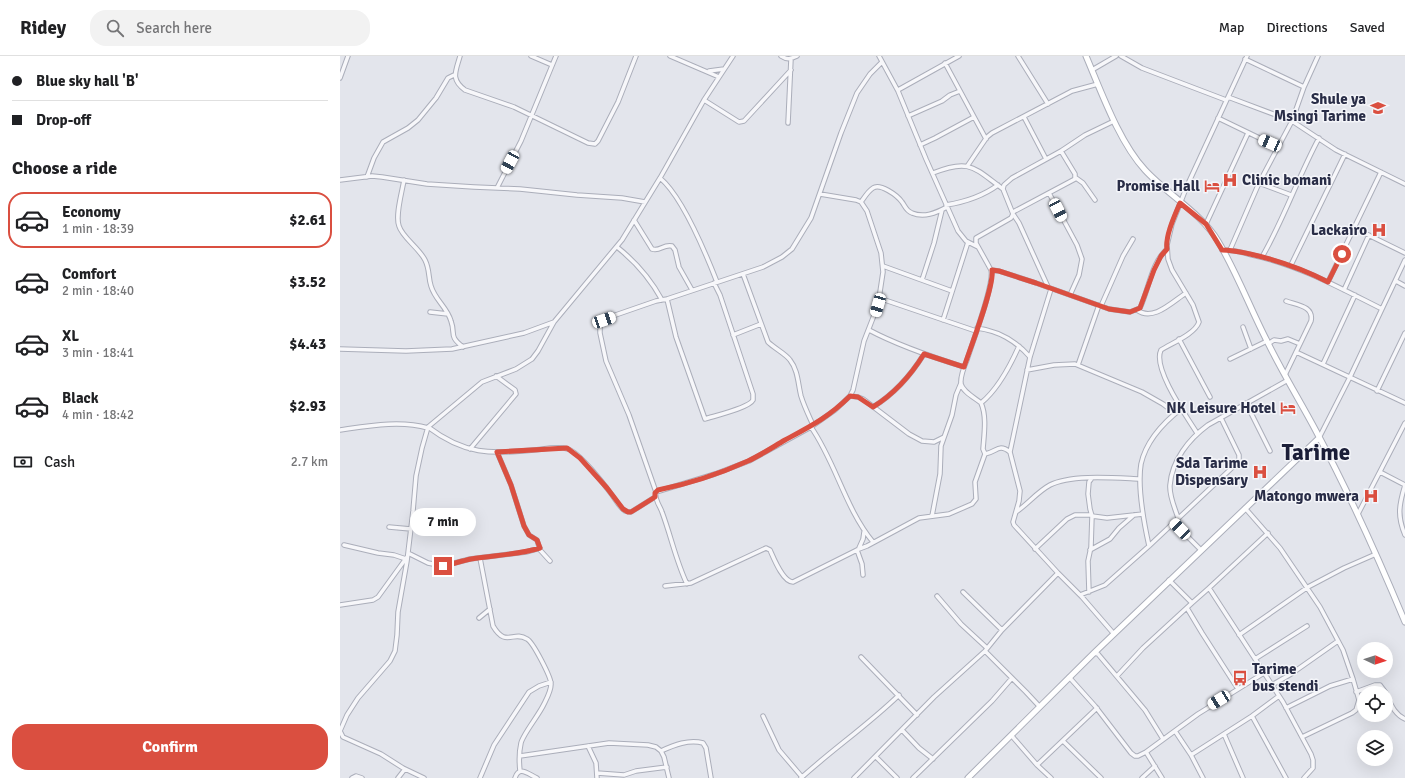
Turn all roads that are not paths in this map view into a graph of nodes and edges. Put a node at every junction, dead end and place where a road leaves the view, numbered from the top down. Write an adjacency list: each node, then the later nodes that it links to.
1 (348, 56): 28 (street)
2 (460, 56): 26 (street)
3 (531, 56): 21 (street)
4 (556, 56): 21 (street)
5 (636, 56): 36 (street)
6 (670, 56): 25 (street)
7 (733, 56): 22 (street)
8 (782, 56): 18 (street)
9 (797, 56): 18 (street)
10 (879, 56): 19 (street)
11 (959, 56): 20 (street)
12 (1018, 56): 35 (street)
13 (1086, 56): 24 (main road)
14 (1116, 56): 24 (street)
15 (1121, 56): 33 (street)
16 (1318, 56): 30 (street)
17 (1246, 58): 30 (street); 33 (street)
18 (791, 59): 23 (street)
19 (882, 62): 31 (street); 66 (street)
20 (945, 63): 31 (street); 32 (street)
21 (552, 66): 36 (street)
22 (724, 70): 25 (street); 27 (street)
23 (791, 70): 34 (street); 43 (street)
24 (1092, 70): 29 (main road)
25 (708, 72): 27 (street)
26 (454, 75): 36 (street); 55 (street)
27 (718, 77): 34 (street)
28 (340, 78)
29 (1098, 84): 35 (street); 41 (main road)
30 (1304, 87): 42 (street)
31 (898, 90): 37 (street)
32 (960, 91): 37 (street); 38 (street)
33 (1227, 98): 40 (street); 42 (street)
34 (704, 100): 56 (street)
35 (1048, 104): 39 (street)
36 (530, 116): 63 (street)
37 (908, 116): 47 (street)
38 (974, 117): 46 (street); 47 (street)
39 (1024, 117): 46 (street); 51 (street)
40 (1218, 118): 44 (street); 71 (street)
41 (1114, 121): 49 (street); 71 (main road)
42 (1292, 121): 45 (street); 48 (street)
43 (788, 123)
44 (1248, 133): 48 (street); 76 (street)
45 (1319, 138): 50 (street); 67 (street)
46 (986, 139): 52 (street)
47 (920, 144): 54 (street)
48 (1278, 147): 60 (street)
49 (1061, 151): 51 (street); 57 (street)
50 (1345, 154): 53 (street); 89 (street)
51 (1046, 159): 64 (street)
52 (968, 165): 54 (street); 62 (street)
53 (1381, 172): 61 (street); 77 (street)
54 (933, 173): 72 (street)
55 (367, 177): 58 (street); 59 (street)
56 (660, 178): 69 (street); 95 (street)
57 (1076, 178): 65 (street); 68 (street)
58 (340, 180)
59 (404, 180): 63 (street); 113 (street)
60 (1259, 183): 67 (street); 85 (street)
61 (1405, 184)
62 (998, 185): 64 (street); 72 (street)
63 (497, 188): 69 (street)
64 (1003, 189): 74 (street)
65 (1049, 193): 74 (street); 103 (street)
66 (820, 194): 70 (street); 92 (street)
67 (1291, 195): 87 (street)
68 (1095, 200)
69 (645, 202): 75 (street)
70 (861, 202): 73 (street); 90 (street)
71 (1180, 203): 76 (main road); 83 (street)
72 (947, 206): 73 (street); 80 (street)
73 (942, 210): 93 (street)
74 (1013, 213): 82 (street); 98 (street)
75 (634, 220): 81 (street); 99 (street)
76 (1206, 224): 84 (main road)
77 (1354, 228): 78 (street); 96 (street)
78 (1369, 235): 86 (street); 100 (street)
79 (1133, 239): 109 (street)
80 (968, 242): 82 (street); 101 (street)
81 (617, 246): 107 (street); 115 (street)
82 (978, 247): 91 (street)
83 (1167, 249): 102 (street); 111 (street)
84 (1222, 250): 85 (street); 123 (main road)
85 (1230, 250): 87 (street)
86 (1405, 253)
87 (1262, 257): 89 (street)
88 (1405, 260): 94 (street)
89 (1291, 265): 96 (street)
90 (883, 266): 93 (street); 105 (street)
91 (992, 270): 98 (street); 118 (street)
92 (743, 274): 95 (street); 116 (street)
93 (922, 280): 101 (street)
94 (1396, 281): 97 (street); 110 (street)
95 (716, 282): 99 (street); 121 (street)
96 (1328, 282): 100 (street)
97 (1405, 286)
98 (1049, 288): 103 (street); 131 (street)
99 (692, 290): 106 (street)
100 (1344, 290): 104 (street)
101 (952, 291): 114 (street)
102 (1186, 293): 111 (street); 122 (street)
103 (1070, 295): 109 (street)
104 (1355, 295): 110 (street); 133 (street)
105 (878, 298): 114 (street); 119 (street)
106 (667, 299): 107 (street); 121 (street)
107 (662, 300): 168 (street)
108 (1286, 301): 124 (street)
109 (1100, 306): 111 (street); 134 (street)
110 (1382, 309): 139 (street)
111 (1137, 310)
112 (430, 312): 113 (street)
113 (448, 314): 126 (street)
114 (943, 320): 118 (street)
115 (554, 322): 126 (street); 138 (street)
116 (762, 324): 121 (street); 153 (street)
117 (1243, 327): 128 (street)
118 (976, 329): 125 (street); 135 (street)
119 (869, 330): 130 (street); 143 (street)
120 (1405, 333): 142 (street)
121 (733, 334)
122 (1179, 339): 144 (street); 149 (street)
123 (1267, 342): 124 (street); 128 (street); 137 (main road)
124 (1300, 344): 129 (street)
125 (1019, 346): 131 (street); 145 (street)
126 (463, 347): 127 (street)
127 (340, 349)
128 (1252, 349): 132 (street)
129 (1296, 352): 133 (street); 137 (street)
130 (924, 354): 135 (street); 148 (street)
131 (1030, 357): 136 (street)
132 (1230, 359)
133 (1323, 364): 139 (street)
134 (1078, 365): 136 (street); 150 (street)
135 (964, 367): 141 (street)
136 (1027, 370): 162 (street)
137 (1285, 375): 140 (main road)
138 (496, 376): 154 (street); 159 (street)
139 (1350, 377): 142 (street); 158 (street)
140 (1288, 380): 146 (street); 158 (main road)
141 (961, 383): 145 (street); 157 (street)
142 (1377, 391): 147 (street)
143 (850, 396): 148 (street); 153 (street)
144 (1210, 397)
145 (981, 403): 163 (street)
146 (1246, 403): 151 (street); 160 (street)
147 (1405, 403)
148 (873, 407): 157 (street)
149 (1182, 408): 150 (street); 156 (street)
150 (1175, 413): 166 (street)
151 (1221, 418): 156 (street); 177 (street)
152 (1405, 423): 164 (street)
153 (812, 426): 168 (street); 181 (street)
154 (428, 428): 155 (street); 159 (street); 180 (street)
155 (340, 430)
156 (1197, 433): 177 (street)
157 (944, 437): 175 (street)
158 (1319, 438): 170 (main road); 173 (main road)
159 (470, 449): 161 (street)
160 (1270, 451)
161 (497, 452): 169 (street); 187 (street)
162 (1010, 452): 163 (street); 171 (street)
163 (985, 454): 175 (street)
164 (1380, 472): 167 (street); 173 (street)
165 (1092, 478): 166 (street); 171 (street); 176 (street)
166 (1140, 479): 172 (street)
167 (1405, 485): 183 (street)
168 (656, 492): 169 (street)
169 (655, 497): 199 (street)
170 (1245, 508): 182 (street); 191 (main road)
171 (1016, 512): 189 (street)
172 (1143, 514): 174 (street); 186 (street)
173 (1358, 514): 192 (main road)
174 (1134, 515): 176 (street); 190 (street)
175 (932, 516): 184 (street)
176 (1092, 516): 189 (street); 190 (street)
177 (1178, 518): 178 (street)
178 (1174, 522): 186 (street); 191 (street)
179 (389, 527): 180 (street)
180 (411, 529): 193 (street)
181 (864, 531): 184 (street); 188 (street)
182 (1268, 533): 201 (street); 202 (street)
183 (1405, 535)
184 (873, 542): 188 (street)
185 (344, 545): 193 (street)
186 (1149, 546): 204 (street)
187 (540, 548): 194 (street); 195 (street)
188 (858, 549): 197 (street); 199 (street)
189 (1035, 549): 196 (street)
190 (1090, 550): 204 (street)
191 (1201, 550): 198 (main road)
192 (1376, 554): 201 (street); 212 (main road)
193 (407, 556): 194 (street); 208 (street); 258 (street)
194 (480, 558): 210 (street)
195 (550, 561)
196 (1058, 573): 205 (street); 214 (street)
197 (863, 575)
198 (1169, 580): 207 (street); 215 (main road)
199 (687, 584): 200 (street)
200 (665, 586)
201 (1308, 587): 216 (street); 217 (street)
202 (1209, 588): 207 (street); 216 (street)
203 (963, 592): 214 (street)
204 (1089, 592): 205 (street)
205 (1080, 595): 215 (street)
206 (937, 596): 218 (street)
207 (1192, 603): 209 (street)
208 (340, 605)
209 (1187, 608): 223 (street); 229 (street)
210 (490, 609): 211 (street); 227 (street)
211 (479, 618)
212 (1404, 619)
213 (1307, 626): 221 (street)
214 (1002, 630): 218 (street)
215 (1114, 634): 219 (main road)
216 (1239, 635): 221 (street)
217 (1338, 641): 226 (street); 228 (street)
218 (986, 649): 225 (street); 237 (street)
219 (1094, 653): 223 (street); 224 (main road)
220 (861, 657): 231 (street)
221 (1255, 659): 222 (street)
222 (1264, 673): 228 (street); 229 (street)
223 (1117, 676): 246 (street)
224 (1069, 677): 233 (main road); 234 (street)
225 (1012, 678): 233 (street); 254 (street)
226 (1353, 679): 230 (street); 235 (street)
227 (551, 682): 252 (street); 266 (street)
228 (1272, 686): 232 (street)
229 (1238, 690): 242 (street)
230 (1356, 692): 245 (street)
231 (899, 695): 237 (street); 272 (street)
232 (1279, 696): 235 (street); 239 (street)
233 (1040, 707): 244 (main road)
234 (1097, 708): 247 (street); 250 (street)
235 (1286, 708): 245 (street)
236 (1393, 709): 240 (street)
237 (917, 715): 241 (street)
238 (763, 716): 272 (street)
239 (1252, 716): 243 (street); 282 (street)
240 (1405, 718)
241 (902, 730): 253 (street); 254 (street)
242 (1175, 731): 246 (street); 251 (street)
243 (1224, 734): 251 (street); 281 (street)
244 (1011, 735): 255 (street); 276 (main road)
245 (1302, 737): 283 (street)
246 (1163, 738): 250 (street)
247 (1063, 741): 255 (street); 278 (street)
248 (588, 746): 249 (street); 252 (street); 260 (street)
249 (661, 751): 257 (street); 271 (street)
250 (1146, 752): 256 (street)
251 (1190, 755): 261 (street)
252 (520, 756): 259 (street)
253 (876, 757): 273 (street); 274 (street)
254 (933, 759): 275 (street)
255 (1037, 765): 277 (street)
256 (1155, 766): 279 (street); 280 (street)
257 (667, 767): 260 (street); 270 (street)
258 (405, 769): 264 (street); 265 (street)
259 (520, 771): 267 (street); 268 (street)
260 (597, 773): 269 (street)
261 (1202, 777)
262 (352, 778): 263 (street)
263 (362, 778)
264 (398, 778)
265 (424, 778)
266 (480, 778)
267 (515, 778)
268 (537, 778)
269 (597, 778)
270 (669, 778)
271 (711, 778)
272 (802, 778)
273 (854, 778)
274 (898, 778)
275 (913, 778)
276 (969, 778)
277 (1051, 778)
278 (1101, 778)
279 (1142, 778)
280 (1162, 778)
281 (1243, 778)
282 (1286, 778)
283 (1304, 778)

